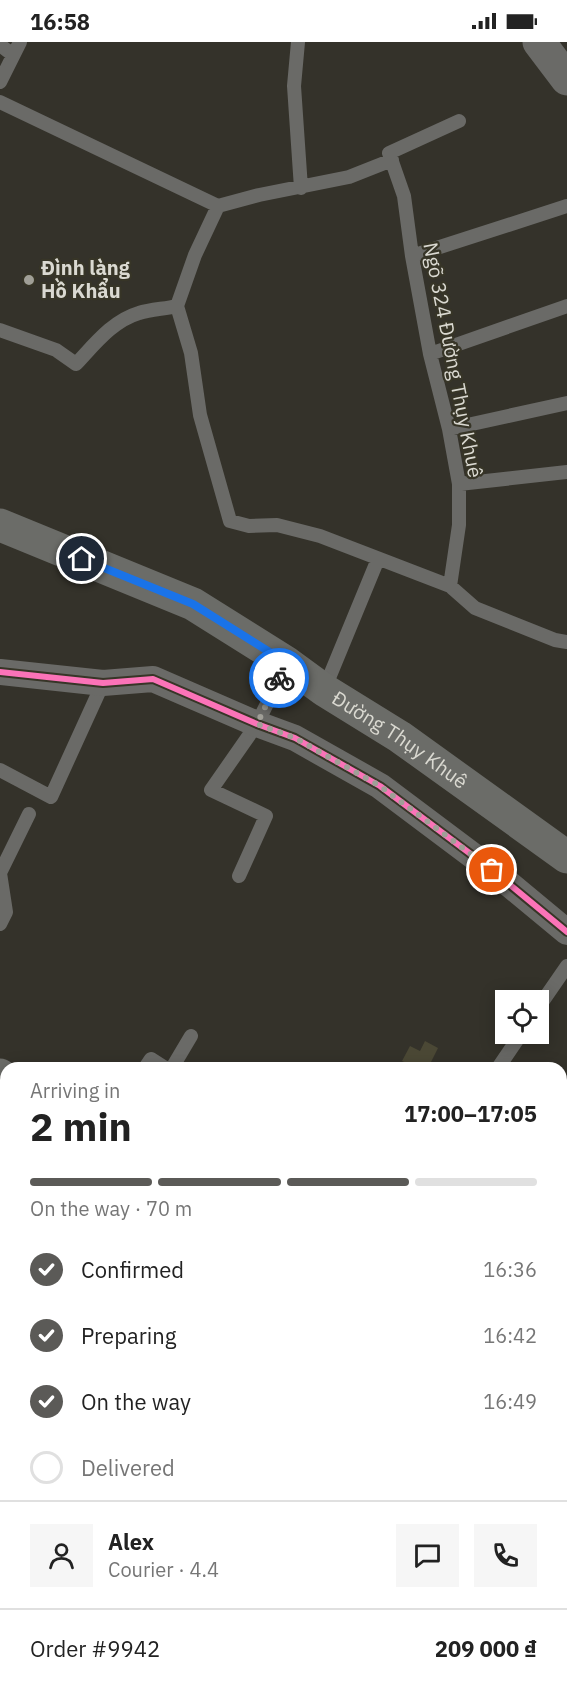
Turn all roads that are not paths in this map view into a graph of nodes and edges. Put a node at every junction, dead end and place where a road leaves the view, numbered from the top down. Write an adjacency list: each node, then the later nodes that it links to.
1 (298, 42): 10 (lane)
2 (539, 42): 5 (street)
3 (0, 45): 4 (lane)
4 (16, 48): 6 (lane)
5 (567, 79)
6 (0, 82)
7 (0, 102): 11 (lane)
8 (459, 121): 9 (lane)
9 (392, 160): 10 (lane); 13 (lane, Ngõ 324 Đường Thụy Khuê)
10 (301, 188): 11 (lane)
11 (218, 206): 14 (lane)
12 (567, 206): 13 (lane)
13 (412, 256): 17 (lane, Ngõ 324 Đường Thụy Khuê)
14 (177, 306): 16 (lane); 23 (lane)
15 (567, 306): 17 (lane)
16 (2, 334)
17 (430, 354): 19 (lane, Ngõ 324 Đường Thụy Khuê)
18 (567, 403): 19 (lane)
19 (450, 429): 21 (lane, Ngõ 324 Đường Thụy Khuê)
20 (567, 472): 21 (lane)
21 (459, 484): 24 (lane, Ngõ 324 Đường Thụy Khuê)
22 (0, 525): 26 (main road, Đường Thụy Khuê)
23 (378, 559): 24 (lane); 29 (lane)
24 (450, 586): 25 (lane)
25 (567, 642)
26 (287, 663): 29 (main road, Đường Thụy Khuê); 30 (lane)
27 (0, 672): 28 (street)
28 (103, 683): 30 (street); 31 (lane)
29 (324, 690): 33 (main road, Đường Thụy Khuê)
30 (257, 724): 34 (lane); 36 (street)
31 (0, 770)
32 (29, 814): 35 (lane)
33 (567, 857)
34 (239, 876)
35 (0, 924)
36 (567, 932)
37 (567, 966): 38 (lane)
38 (549, 992)
39 (191, 1036): 41 (lane)
40 (514, 1044): 42 (lane)
41 (176, 1062)
42 (502, 1062)

